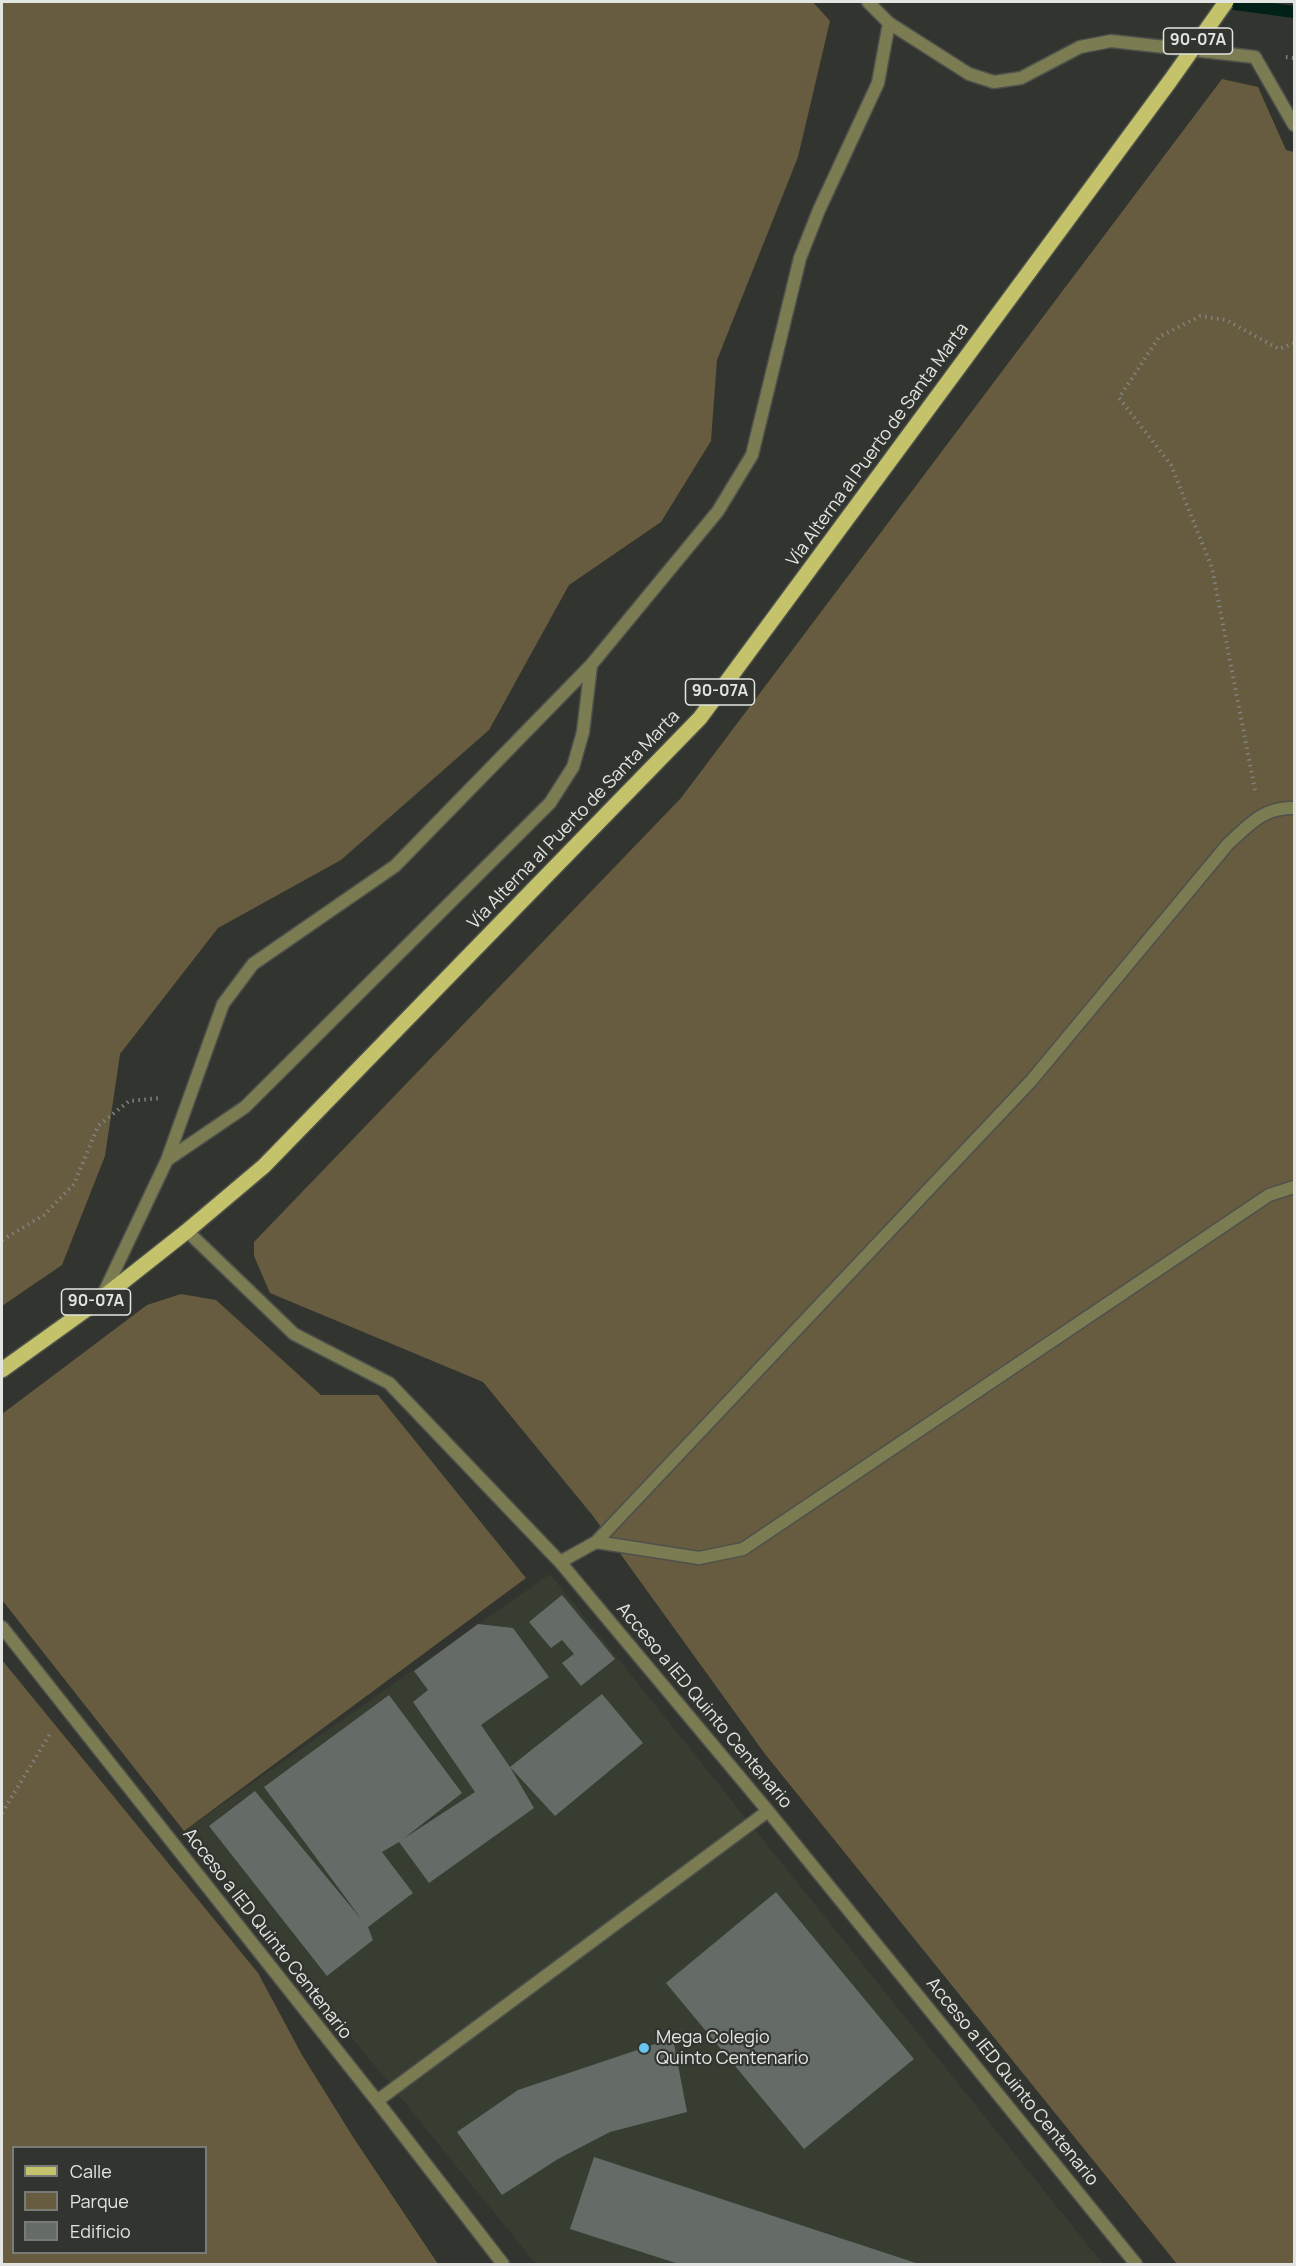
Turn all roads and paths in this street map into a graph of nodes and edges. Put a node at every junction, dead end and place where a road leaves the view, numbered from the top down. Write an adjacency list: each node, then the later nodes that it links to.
1 (868, 2): 3 (street)
2 (1226, 2): 12 (main road, Vía Alterna al Puerto de Santa Marta / 90-07A, bridge)
3 (889, 23): 4 (street); 6 (street)
4 (1294, 124)
5 (1294, 343): 8 (path)
6 (591, 665): 9 (street); 10 (street)
7 (1294, 808): 8 (street)
8 (1260, 815): 16 (street)
9 (192, 1094): 10 (street); 13 (path)
10 (167, 1160): 14 (street)
11 (1294, 1187): 16 (street)
12 (187, 1231): 14 (main road, Vía Alterna al Puerto de Santa Marta / 90-07A); 17 (street, Acceso a IED Quinto Centenario)
13 (2, 1240)
14 (101, 1299): 15 (main road, Vía Alterna al Puerto de Santa Marta / 90-07A)
15 (2, 1370)
16 (596, 1542): 17 (street)
17 (560, 1562): 20 (street, Acceso a IED Quinto Centenario)
18 (2, 1628): 19 (street, Acceso a IED Quinto Centenario)
19 (65, 1708): 21 (path); 22 (street, Acceso a IED Quinto Centenario)
20 (768, 1810): 22 (street); 24 (street, Acceso a IED Quinto Centenario)
21 (2, 1813)
22 (377, 2101): 23 (street, Acceso a IED Quinto Centenario)
23 (503, 2265)
24 (1136, 2265)

